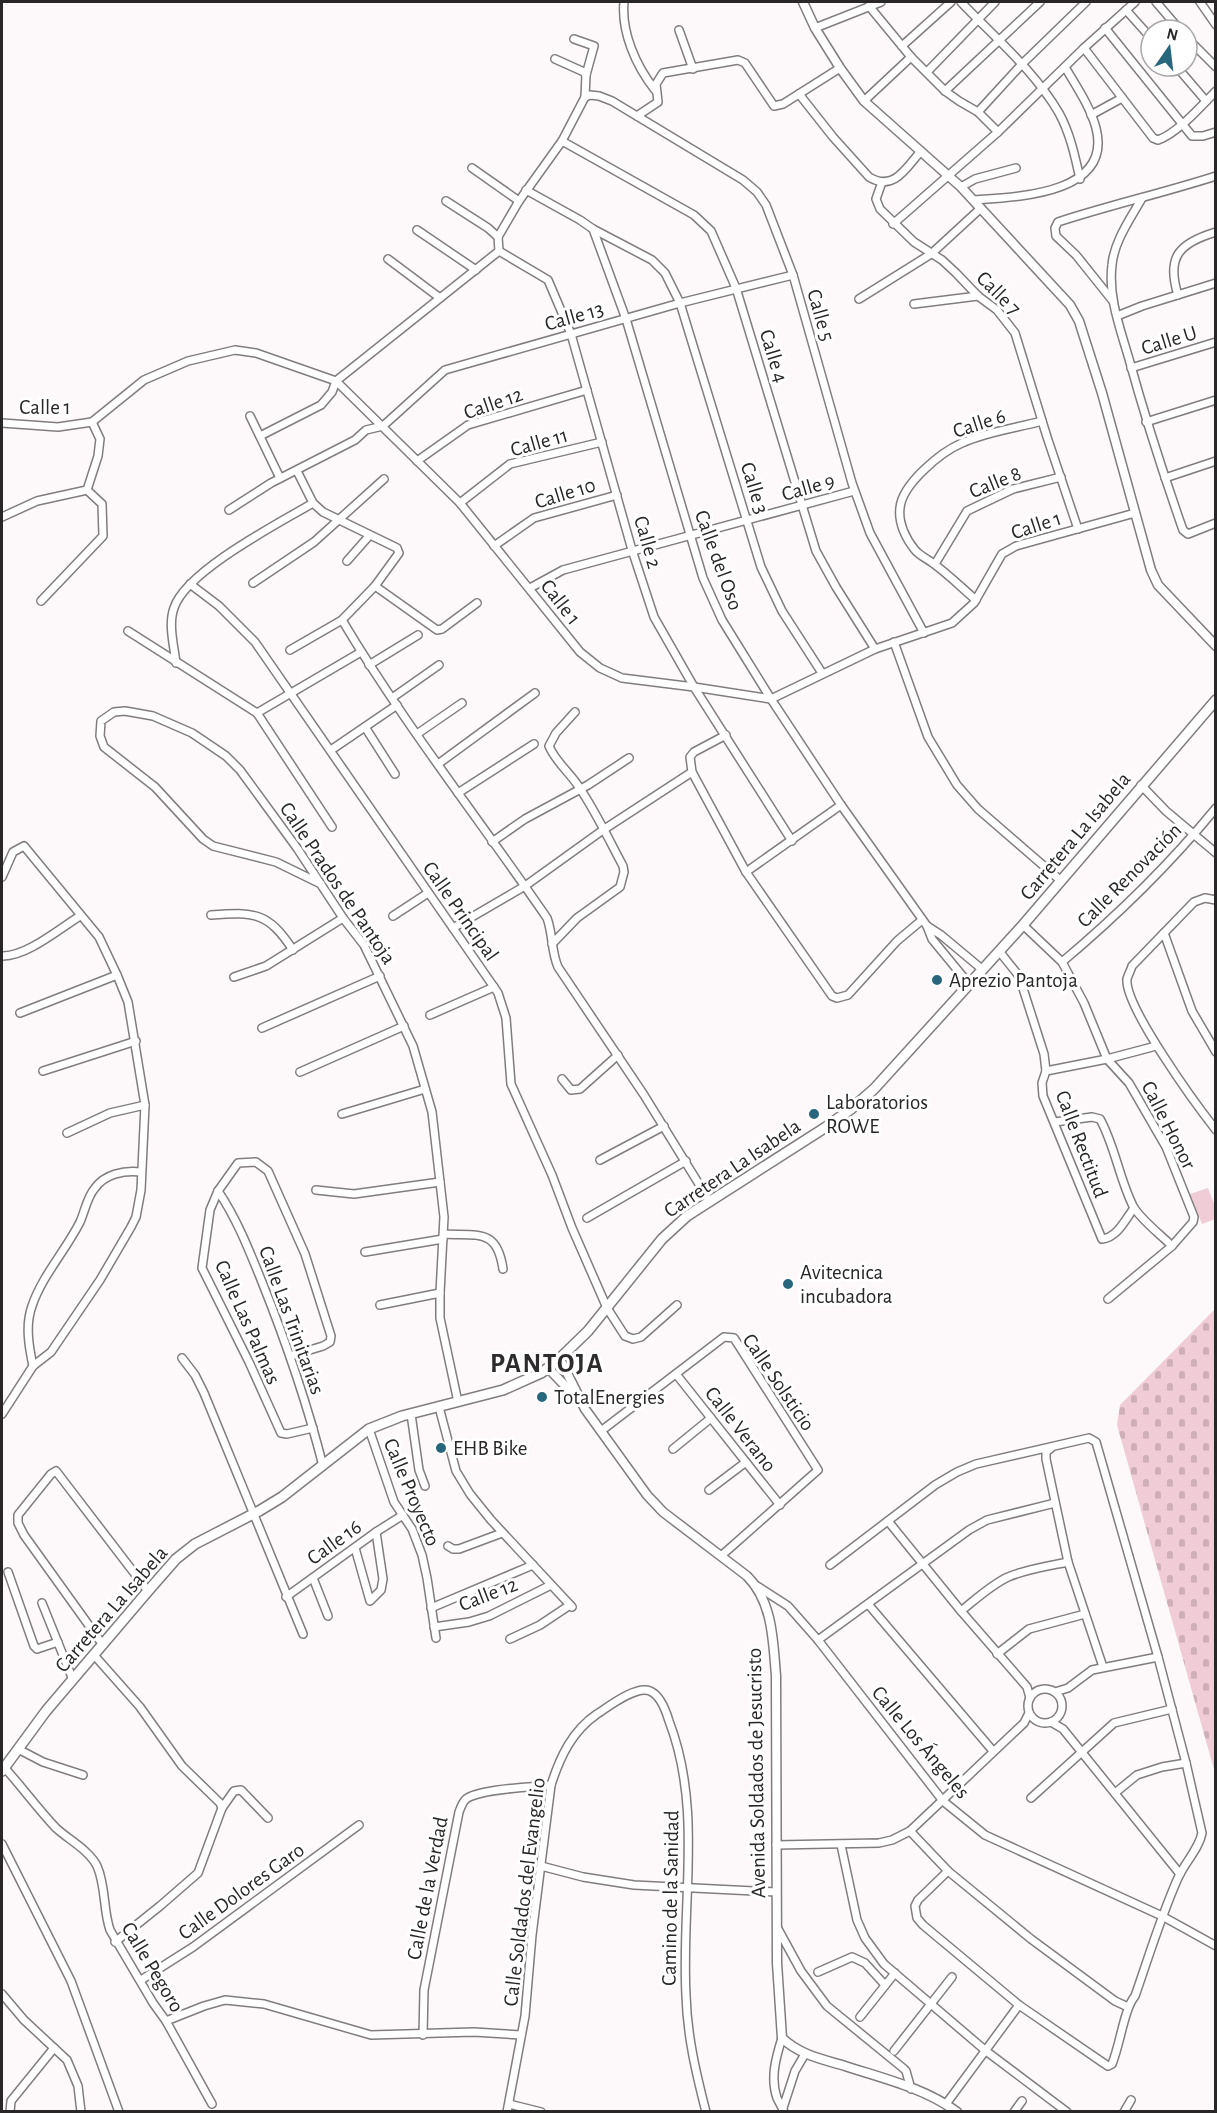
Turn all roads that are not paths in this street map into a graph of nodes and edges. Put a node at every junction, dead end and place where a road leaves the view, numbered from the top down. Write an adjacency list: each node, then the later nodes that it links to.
1 (624, 2): 37 (street)
2 (803, 2): 18 (street)
3 (882, 2): 12 (street)
4 (951, 2): 23 (street)
5 (961, 2): 15 (street)
6 (994, 2): 15 (street)
7 (1040, 2): 22 (street)
8 (1086, 2): 28 (street)
9 (1135, 2): 13 (street)
10 (1155, 2): 14 (street)
11 (1200, 2): 17 (street)
12 (869, 6): 18 (street); 23 (street)
13 (1126, 10): 16 (street); 19 (street)
14 (1169, 18)
15 (977, 19): 22 (street); 33 (street)
16 (1139, 25)
17 (1215, 25)
18 (815, 28): 31 (street)
19 (1106, 28): 24 (street); 48 (street)
20 (679, 30): 32 (street)
21 (574, 39): 34 (street)
22 (998, 41): 28 (street); 38 (street)
23 (902, 46): 26 (street)
24 (1084, 48): 29 (street); 42 (street)
25 (1199, 50): 30 (street)
26 (911, 57): 33 (street); 43 (street)
27 (555, 59): 34 (street)
28 (1022, 64): 36 (street); 45 (street)
29 (1065, 67): 36 (street); 46 (street)
30 (1215, 67)
31 (840, 68): 40 (street); 43 (street)
32 (693, 69): 37 (street); 40 (street)
33 (927, 72): 38 (street)
34 (586, 75): 41 (street)
35 (1186, 78): 44 (street)
36 (1042, 89): 49 (street); 57 (street)
37 (656, 90): 47 (street)
38 (945, 91): 45 (street)
39 (1215, 91): 44 (street)
40 (799, 94): 58 (street)
41 (585, 97): 47 (street, Calle 5); 51 (street)
42 (1122, 98): 46 (street); 48 (street)
43 (864, 101): 52 (street)
44 (1206, 101): 48 (street)
45 (978, 112): 49 (street)
46 (1091, 115): 57 (street)
47 (637, 116): 75 (street, Calle 5)
48 (1182, 124): 50 (street)
49 (998, 132): 55 (street)
50 (1215, 132)
51 (562, 141): 60 (street); 77 (street, Calle 4)
52 (921, 152): 55 (street); 58 (street)
53 (472, 168): 64 (street)
54 (1016, 168): 59 (street)
55 (949, 176): 59 (street); 66 (street)
56 (1215, 176): 61 (street)
57 (1080, 179): 62 (street)
58 (882, 182): 66 (street, Calle 7)
59 (961, 187): 62 (street)
60 (526, 190): 64 (street); 68 (street, Calle 3)
61 (1142, 198): 82 (street); 82 (street)
62 (974, 200): 65 (street)
63 (446, 201): 70 (street)
64 (519, 201): 70 (street)
65 (981, 208): 72 (street); 115 (street)
66 (893, 224): 72 (street, Calle 7)
67 (417, 230): 74 (street)
68 (593, 230): 83 (street, Calle 3); 86 (street, Calle del Oso)
69 (1215, 232): 78 (street)
70 (498, 237): 71 (street)
71 (499, 251): 74 (street); 87 (street, Calle 2)
72 (930, 254): 79 (street, Calle 7); 81 (street)
73 (388, 259): 80 (street)
74 (476, 270): 80 (street)
75 (793, 275): 77 (street, Calle 13); 109 (street, Calle 5)
76 (1215, 283): 78 (street)
77 (736, 288): 83 (street, Calle 13); 113 (street, Calle 4)
78 (1178, 295): 85 (street)
79 (978, 296): 84 (street); 94 (street, Calle 7)
80 (440, 298): 90 (street)
81 (859, 299)
82 (1112, 300): 85 (street)
83 (680, 303): 86 (street, Calle 13); 118 (street, Calle 3)
84 (914, 304)
85 (1117, 316): 89 (street)
86 (626, 319): 87 (street, Calle 13); 121 (street, Calle del Oso)
87 (571, 334): 91 (street, Calle 2); 98 (street, Calle 13)
88 (1215, 342): 89 (street, Calle U)
89 (1131, 368): 96 (street)
90 (336, 381): 95 (street, Calle 1); 98 (street, Calle 1); 99 (street)
91 (586, 390): 100 (street, Calle 2); 102 (street, Calle 12)
92 (1215, 400): 96 (street)
93 (250, 416): 99 (street)
94 (1042, 421): 104 (street, Calle 7); 126 (street, Calle 6)
95 (92, 422): 97 (street, Calle 1); 108 (street)
96 (1146, 422): 105 (street)
97 (2, 423)
98 (383, 426): 102 (street, Calle 1); 103 (street, Calle 13)
99 (260, 436): 106 (street)
100 (602, 442): 110 (street, Calle 2); 112 (street, Calle 11)
101 (1215, 460): 105 (street)
102 (417, 461): 112 (street, Calle 1)
103 (297, 471): 106 (street, Calle 13); 111 (street)
104 (1061, 477): 120 (street, Calle 7); 126 (street, Calle 8)
105 (1165, 477): 119 (street)
106 (280, 478): 114 (street, Calle 13)
107 (384, 479): 117 (street)
108 (87, 490): 116 (street); 132 (street)
109 (854, 491): 113 (street, Calle 9); 136 (street, Calle 5)
110 (617, 495): 123 (street, Calle 10); 124 (street, Calle 2)
111 (312, 502): 117 (street); 128 (street)
112 (460, 503): 123 (street, Calle 1)
113 (802, 506): 118 (street, Calle 9); 140 (street, Calle 4)
114 (229, 510)
115 (1135, 513): 120 (street, Calle 1); 139 (street)
116 (2, 517)
117 (337, 520): 122 (street); 127 (street)
118 (748, 520): 121 (street, Calle 9); 146 (street, Calle 3)
119 (1215, 523)
120 (1078, 529): 131 (street, Calle 1)
121 (691, 535): 124 (street, Calle 9); 151 (street, Calle del Oso)
122 (369, 536): 125 (street); 129 (street)
123 (494, 546): 130 (street, Calle 1)
124 (632, 550): 130 (street, Calle 9); 147 (street, Calle 2)
125 (347, 561)
126 (935, 564): 131 (street, Calle 6)
127 (253, 583)
128 (190, 584): 143 (street); 148 (street, Calle Principal)
129 (375, 586): 133 (street); 134 (street)
130 (530, 588): 147 (street, Calle 1)
131 (976, 600): 136 (street, Calle 1)
132 (41, 601)
133 (477, 603)
134 (342, 620): 141 (street); 142 (street)
135 (128, 631): 143 (street)
136 (924, 633): 138 (street, Calle 1)
137 (418, 635): 144 (street)
138 (894, 642): 140 (street, Calle 1); 179 (street)
139 (1215, 646)
140 (875, 648): 146 (street, Calle 1)
141 (290, 650)
142 (361, 652): 144 (street); 148 (street)
143 (176, 663): 156 (street)
144 (369, 665): 150 (street)
145 (439, 665): 150 (street)
146 (822, 674): 151 (street, Calle 1)
147 (694, 687): 151 (street, Calle 1); 159 (street, Calle 2)
148 (291, 693): 156 (street); 161 (street, Calle Principal)
149 (536, 693): 163 (street)
150 (392, 698): 154 (street)
151 (771, 699): 169 (street, Calle del Oso)
152 (1215, 700): 166 (main road, Carretera La Isabela)
153 (462, 703): 158 (street)
154 (397, 705): 157 (street); 158 (street)
155 (575, 712): 167 (street)
156 (257, 713): 171 (street)
157 (365, 727): 161 (street); 165 (street)
158 (417, 734): 163 (street)
159 (726, 735): 164 (street); 174 (street, Calle 2)
160 (534, 744): 168 (street)
161 (331, 750): 182 (street, Calle Principal)
162 (629, 758): 167 (street)
163 (438, 764): 168 (street)
164 (692, 772): 172 (street); 177 (street)
165 (395, 774)
166 (1141, 785): 173 (street); 179 (main road, Carretera La Isabela)
167 (581, 789): 172 (street); 175 (street)
168 (458, 793): 175 (street)
169 (842, 805): 174 (street); 188 (street, Calle del Oso)
170 (1215, 808): 173 (street, Calle Renovación)
171 (333, 827)
172 (603, 830): 181 (street); 192 (street)
173 (1194, 835): 176 (street); 196 (street, Calle Renovación)
174 (792, 841): 177 (street)
175 (492, 842): 181 (street)
176 (1215, 853)
177 (746, 872): 188 (street)
178 (2, 877): 186 (street)
179 (1060, 880): 189 (main road, Carretera La Isabela)
180 (321, 884): 180 (street, Calle Prados de Pantoja); 187 (street, Calle Prados de Pantoja)
181 (525, 886): 190 (street); 192 (street)
182 (428, 893): 185 (street); 190 (street, Calle Principal)
183 (1215, 900): 191 (street)
184 (211, 915): 193 (street)
185 (393, 915)
186 (80, 916): 195 (street); 198 (street)
187 (343, 918): 193 (street); 199 (street, Calle Prados de Pantoja)
188 (925, 923): 197 (street, Calle del Oso); 201 (street, Calle del Oso)
189 (1023, 925): 194 (main road, Carretera La Isabela); 196 (street, Calle Honor)
190 (453, 928): 202 (street, Calle Principal)
191 (1164, 933): 208 (street); 209 (street)
192 (552, 944): 210 (street)
193 (293, 950): 200 (street)
194 (999, 951): 197 (main road, Carretera La Isabela); 213 (street, Calle Rectitud)
195 (2, 956)
196 (1062, 962): 211 (street, Calle Honor)
197 (983, 970): 201 (main road, Carretera La Isabela)
198 (117, 975): 203 (street); 207 (street)
199 (380, 976): 205 (street, Calle Prados de Pantoja); 206 (street)
200 (234, 977)
201 (969, 984): 229 (main road, Carretera La Isabela)
202 (494, 987): 204 (street); 240 (street, Calle Principal)
203 (20, 1013)
204 (430, 1015)
205 (404, 1026): 214 (street); 216 (street, Calle Prados de Pantoja)
206 (262, 1028)
207 (136, 1041): 212 (street); 217 (street)
208 (1156, 1046): 211 (street); 221 (street)
209 (1215, 1052)
210 (618, 1055): 215 (street); 220 (street)
211 (1107, 1059): 213 (street); 233 (street, Calle Honor)
212 (43, 1071)
213 (1046, 1071): 219 (street, Calle Rectitud)
214 (300, 1072)
215 (562, 1078)
216 (425, 1089): 218 (street); 226 (street, Calle Prados de Pantoja)
217 (145, 1105): 222 (street); 225 (street)
218 (342, 1114)
219 (1055, 1122): 230 (street); 230 (street, Calle Rectitud)
220 (664, 1126): 223 (street); 224 (street)
221 (1215, 1130)
222 (67, 1133)
223 (600, 1160)
224 (686, 1161): 229 (street); 231 (street)
225 (141, 1172): 244 (street); 244 (street)
226 (440, 1182): 227 (street); 232 (street, Calle Prados de Pantoja)
227 (316, 1190)
228 (218, 1191): 241 (street, Calle Las Trinitarias); 241 (street); 253 (street, Calle Las Palmas)
229 (710, 1202): 240 (main road, Carretera La Isabela)
230 (1134, 1208): 233 (street)
231 (587, 1218)
232 (444, 1237): 234 (street); 235 (street); 236 (street, Calle Prados de Pantoja)
233 (1172, 1246): 237 (street, Calle Honor)
234 (365, 1252)
235 (503, 1269)
236 (440, 1293): 238 (street); 247 (street, Calle Prados de Pantoja)
237 (1108, 1299)
238 (380, 1305)
239 (676, 1305): 240 (street, Calle Principal)
240 (607, 1308): 243 (main road, Carretera La Isabela)
241 (290, 1356): 253 (street, Calle Las Trinitarias)
242 (182, 1358): 264 (street)
243 (560, 1359): 245 (main road, Carretera La Isabela); 248 (street)
244 (33, 1366): 250 (street)
245 (548, 1368): 247 (main road, Carretera La Isabela); 248 (street)
246 (676, 1374): 252 (street, Calle Verano); 255 (street, Calle Solsticio); 263 (street, Calle Solsticio)
247 (458, 1402): 249 (main road, Carretera La Isabela)
248 (582, 1403): 255 (street)
249 (439, 1407): 251 (main road, Carretera La Isabela); 268 (street)
250 (2, 1414)
251 (411, 1414): 254 (main road, Carretera La Isabela); 260 (street)
252 (711, 1418): 257 (street); 258 (street, Calle Verano)
253 (313, 1428): 259 (street, Calle Las Trinitarias)
254 (369, 1429): 259 (main road, Carretera La Isabela); 265 (street, Calle Proyecto)
255 (601, 1431): 271 (street)
256 (1053, 1446): 262 (street); 266 (street); 297 (street)
257 (673, 1449)
258 (746, 1462): 261 (street); 263 (street, Calle Verano)
259 (322, 1466): 264 (main road, Carretera La Isabela)
260 (425, 1486)
261 (709, 1490)
262 (1054, 1503): 272 (street); 273 (street)
263 (780, 1505): 271 (street, Calle Solsticio)
264 (254, 1514): 280 (main road, Carretera La Isabela); 281 (street)
265 (403, 1515): 267 (street, Calle 16); 284 (street, Calle Proyecto)
266 (888, 1521): 273 (street); 275 (street)
267 (376, 1532): 270 (street, Calle 16); 270 (street)
268 (502, 1533): 269 (street); 274 (street)
269 (448, 1546)
270 (355, 1548): 277 (street, Calle 16)
271 (721, 1556): 279 (street)
272 (1068, 1562): 285 (street); 286 (street)
273 (922, 1564): 283 (street); 285 (street)
274 (532, 1565): 278 (street); 284 (street)
275 (830, 1565)
276 (8, 1572): 293 (street)
277 (314, 1578): 281 (street, Calle 16); 287 (street)
278 (551, 1585): 288 (street, Calle 12); 291 (street)
279 (758, 1586): 292 (street, Calle Los Ángeles); 329 (street, Avenida Soldados de Jesucristo)
280 (148, 1591): 294 (main road, Carretera La Isabela); 294 (street)
281 (286, 1597): 289 (street)
282 (42, 1603): 293 (street)
283 (868, 1604): 292 (street); 315 (street)
284 (431, 1608): 288 (street, Calle Proyecto)
285 (961, 1611): 295 (street)
286 (1085, 1614): 295 (street); 298 (street)
287 (328, 1616)
288 (434, 1627): 290 (street, Calle Proyecto)
289 (303, 1634)
290 (436, 1638)
291 (510, 1639)
292 (818, 1640): 323 (street, Calle Los Ángeles)
293 (58, 1642): 299 (street)
294 (103, 1645): 296 (main road, Carretera La Isabela)
295 (997, 1654): 300 (street)
296 (94, 1655): 299 (main road, Carretera La Isabela); 324 (street)
297 (1158, 1657): 298 (street); 307 (street)
298 (1103, 1667): 301 (street)
299 (73, 1680): 314 (main road, Carretera La Isabela)
300 (1027, 1687): 302 (street); 305 (street)
301 (1068, 1688): 304 (street); 306 (street)
302 (1040, 1690): 304 (street); 305 (street)
303 (650, 1691): 320 (street, Calle Soldados del Evangelio); 334 (street, Camino de la Sanidad)
304 (1055, 1692): 306 (street)
305 (1030, 1698): 308 (street)
306 (1062, 1702): 309 (street)
307 (1172, 1709): 316 (street); 317 (street)
308 (1029, 1713): 310 (street); 312 (street)
309 (1060, 1716): 311 (street); 313 (street)
310 (1037, 1721): 311 (street); 312 (street)
311 (1051, 1722): 313 (street)
312 (1024, 1723): 315 (street)
313 (1064, 1729): 316 (street)
314 (18, 1749): 318 (main road, Carretera La Isabela); 319 (street)
315 (993, 1751): 323 (street)
316 (1081, 1751): 321 (street); 322 (street)
317 (1186, 1763): 321 (street); 333 (street)
318 (3, 1769): 338 (street, Calle Pegoro)
319 (83, 1776)
320 (551, 1785): 331 (street, Calle Soldados del Evangelio); 351 (street, Calle de la Verdad)
321 (1115, 1793): 333 (street)
322 (1031, 1798)
323 (943, 1801): 327 (street); 336 (street, Calle Los Ángeles)
324 (222, 1809): 325 (street); 338 (street)
325 (268, 1818)
326 (359, 1825): 343 (street, Calle Dolores Garo)
327 (910, 1831): 330 (street); 332 (street)
328 (2, 1844): 368 (street)
329 (776, 1845): 330 (street); 335 (street, Avenida Soldados de Jesucristo)
330 (841, 1845): 341 (street)
331 (541, 1866): 334 (street); 352 (street, Calle Soldados del Evangelio)
332 (948, 1871): 347 (street); 348 (street)
333 (1180, 1874): 336 (street)
334 (687, 1888): 335 (street); 365 (street, Camino de la Sanidad)
335 (776, 1892): 337 (street, Avenida Soldados de Jesucristo)
336 (1162, 1916): 339 (street, Calle Los Ángeles); 348 (street)
337 (776, 1926): 353 (street, Avenida Soldados de Jesucristo); 358 (street)
338 (116, 1942): 343 (street, Calle Pegoro)
339 (1215, 1946)
340 (818, 1972): 344 (street)
341 (895, 1973): 344 (street); 346 (street)
342 (952, 1977): 346 (street)
343 (141, 1980): 350 (street, Calle Pegoro)
344 (885, 1985): 349 (street)
345 (2, 1994): 354 (street)
346 (930, 2004): 355 (street); 356 (street)
347 (1019, 2005): 348 (street); 356 (street)
348 (1128, 2007)
349 (860, 2017)
350 (166, 2022): 351 (street); 361 (street, Calle Pegoro)
351 (423, 2035): 352 (street)
352 (521, 2035): 363 (street, Calle Soldados del Evangelio)
353 (782, 2038): 357 (street); 364 (street)
354 (54, 2048): 366 (street); 367 (street)
355 (894, 2050)
356 (986, 2051): 362 (street); 372 (street)
357 (805, 2054): 358 (street); 364 (street)
358 (911, 2089): 362 (street)
359 (1131, 2100): 373 (street)
360 (1022, 2101): 371 (street)
361 (212, 2104)
362 (946, 2104): 370 (street)
363 (508, 2108): 369 (street)
364 (783, 2110)
365 (705, 2111)
366 (10, 2112)
367 (81, 2112)
368 (119, 2112)
369 (541, 2112)
370 (957, 2112)
371 (1014, 2112)
372 (1067, 2112)
373 (1124, 2112)

